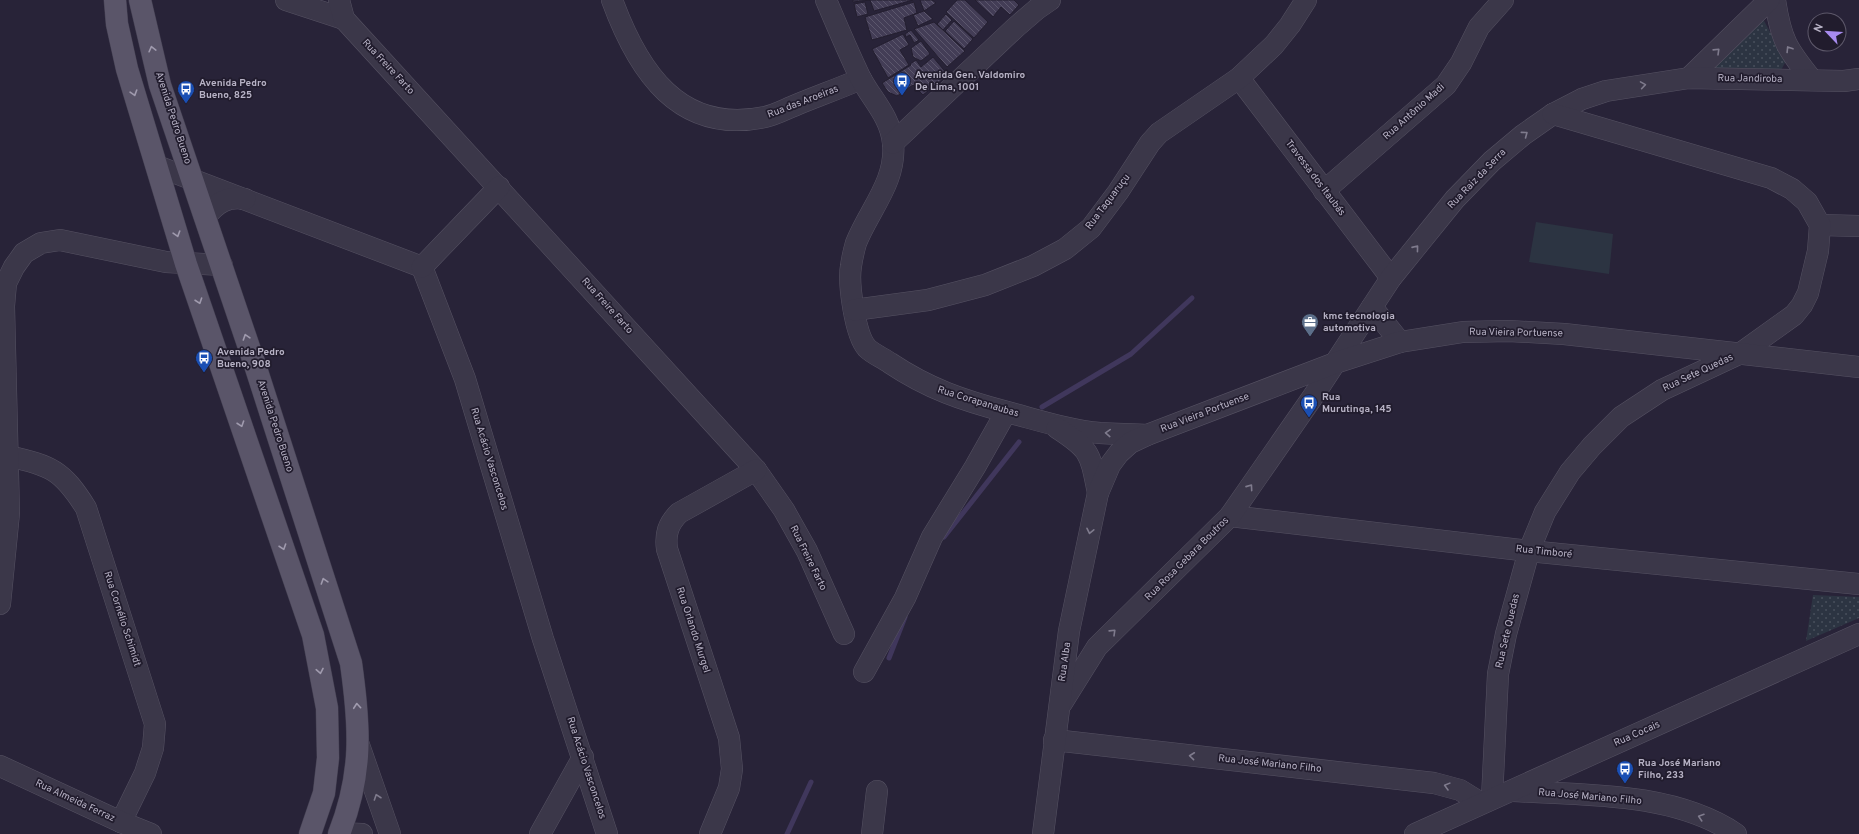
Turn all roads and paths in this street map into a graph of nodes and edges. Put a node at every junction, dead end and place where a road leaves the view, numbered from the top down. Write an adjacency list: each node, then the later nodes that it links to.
1 (115, 0): 21 (main road, one-way to 21)
2 (140, 0): 22 (main road, Avenida Pedro Bueno, one-way to 2)
3 (286, 0): 12 (street)
4 (612, 0): 16 (street, Rua das Aroeiras)
5 (826, 0): 13 (street, Rua Corapanaubas)
6 (837, 0): 13 (street)
7 (1050, 0): 20 (street)
8 (1306, 0): 14 (street, Rua Taquaruçu)
9 (1503, 0): 24 (street, Rua Antônio Madi)
10 (1769, 0): 15 (street, one-way to 10)
11 (1775, 0): 17 (street, one-way to 11)
12 (342, 10): 23 (street, Rua Freire Farto)
13 (838, 29): 16 (street, Rua Corapanaubas)
14 (1239, 78): 24 (street, Travessa dos Itaubás); 34 (street, Rua Taquaruçu)
15 (1689, 78): 17 (street, Rua Jandiroba); 19 (street, Rua Raiz da Serra, one-way to 15)
16 (861, 79): 20 (street, Rua Corapanaubas)
17 (1812, 80): 18 (street, Rua Jandiroba)
18 (1854, 82)
19 (1553, 114): 27 (street); 32 (street, Rua Raiz da Serra, one-way to 19)
20 (893, 143): 34 (street, Rua Corapanaubas)
21 (157, 166): 22 (street); 29 (main road, one-way to 29)
22 (194, 180): 25 (street); 26 (main road, Avenida Pedro Bueno)
23 (499, 187): 31 (street); 45 (street, Rua Freire Farto)
24 (1324, 191): 32 (street, Travessa dos Itaubás)
25 (246, 199): 26 (street); 31 (street)
26 (206, 216): 30 (main road, Avenida Pedro Bueno)
27 (1820, 225): 28 (street); 36 (street, Rua Sete Quedas)
28 (1859, 226)
29 (186, 264): 30 (street); 44 (street); 65 (main road, one-way to 65)
30 (222, 265): 58 (main road, Avenida Pedro Bueno, one-way to 30)
31 (422, 267): 59 (street, Rua Acácio Vasconcelos)
32 (1391, 278): 33 (street, Rua Raiz da Serra)
33 (1372, 307): 35 (street); 37 (street, Rua Raiz da Serra)
34 (854, 310): 41 (street, Rua Corapanaubas)
35 (1400, 342): 36 (street, Rua Vieira Portuense); 37 (street, Rua Vieira Portuense)
36 (1741, 353): 38 (street, Rua Vieira Portuense); 48 (street, Rua Sete Quedas)
37 (1335, 363): 39 (street, Rua Vieira Portuense); 40 (street, Rua Rosa Gebara Boutros)
38 (1859, 367)
39 (1290, 380): 40 (street); 43 (street, Rua Vieira Portuense)
40 (1314, 395): 47 (street, Rua Rosa Gebara Boutros, one-way to 40)
41 (1006, 412): 42 (street, Rua Corapanaubas); 55 (street)
42 (1051, 424): 43 (street, Rua Corapanaubas, one-way to 42); 46 (street, Rua Corapanaubas)
43 (1147, 435): 46 (street, Rua Vieira Portuense)
44 (8, 456): 50 (street); 63 (street, Rua Cornélio Schimidt)
45 (756, 470): 52 (street, Rua Freire Farto); 71 (street, Rua Orlando Murgel)
46 (1098, 493): 51 (street, Rua Alba, one-way to 51)
47 (1230, 516): 48 (street, Rua Timboré); 54 (street, Rua Rosa Gebara Boutros, one-way to 47)
48 (1529, 551): 49 (street, Rua Timboré); 62 (street, Rua Sete Quedas)
49 (1859, 584)
50 (0, 604)
51 (1069, 632): 54 (street); 56 (street, Rua Alba)
52 (844, 634)
53 (1859, 634): 62 (street, Rua Cocais)
54 (1097, 647): 56 (street, Rua Rosa Gebara Boutros)
55 (864, 672)
56 (1058, 709): 57 (street, Rua Alba)
57 (1054, 740): 62 (street, Rua José Mariano Filho, one-way to 57); 73 (street, Rua Alba)
58 (359, 745): 66 (main road, Avenida Pedro Bueno); 68 (street, one-way to 58)
59 (583, 757): 69 (street); 70 (street, Rua Acácio Vasconcelos)
60 (0, 766): 63 (street, Rua Almeida Ferraz)
61 (878, 791): 72 (street)
62 (1494, 797): 74 (street, Rua Cocais); 75 (street, Rua José Mariano Filho, one-way to 62)
63 (121, 822): 64 (street, Rua Almeida Ferraz)
64 (151, 834)
65 (310, 834)
66 (339, 834): 67 (street)
67 (362, 834)
68 (390, 834)
69 (540, 834)
70 (607, 834)
71 (710, 834)
72 (872, 834)
73 (1043, 834)
74 (1415, 834)
75 (1736, 834)

